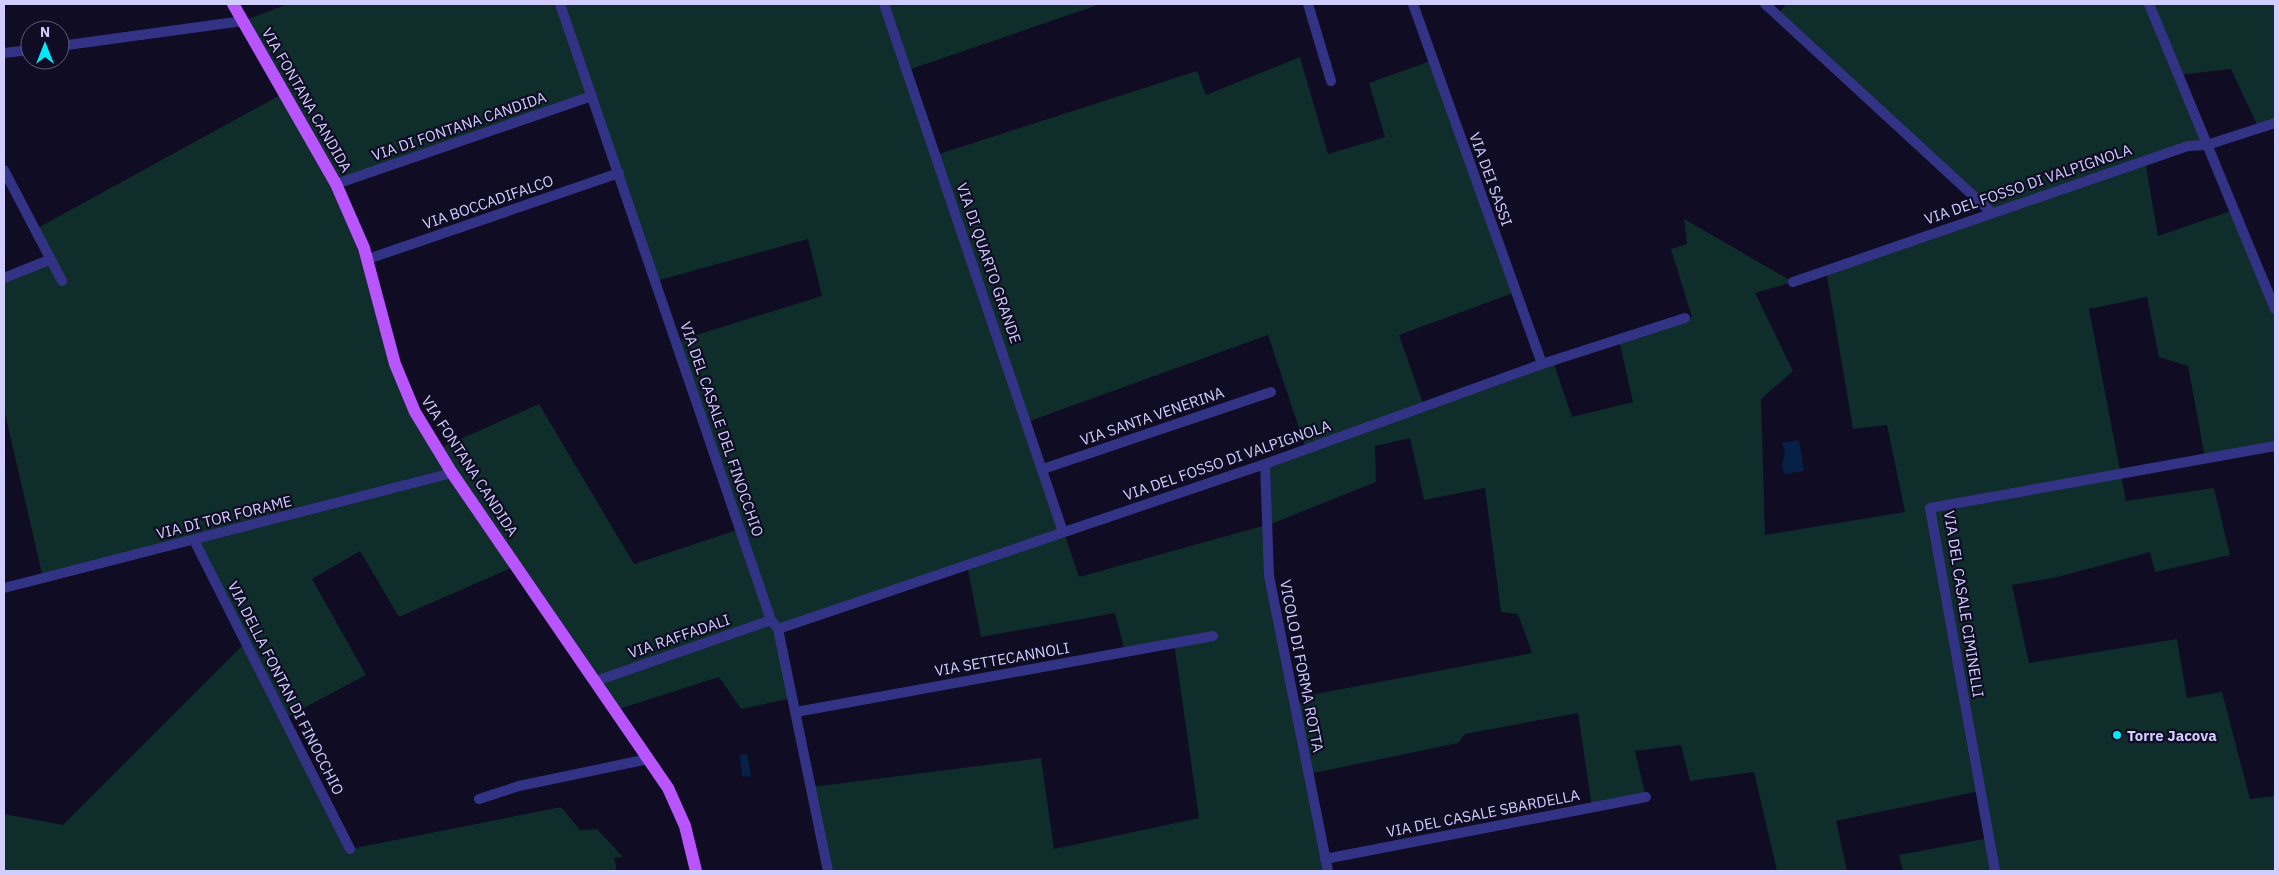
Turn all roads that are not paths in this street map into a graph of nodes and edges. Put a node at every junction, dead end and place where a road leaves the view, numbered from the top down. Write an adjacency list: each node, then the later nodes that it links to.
1 (233, 4): 8 (main road, VIA FONTANA CANDIDA)
2 (560, 4): 13 (street, VIA DEL CASALE DEL FINOCCHIO)
3 (884, 4): 31 (street, VIA DI QUARTO GRANDE)
4 (1308, 4): 12 (street)
5 (1413, 4): 27 (street, VIA DEI SASSI)
6 (1765, 4): 19 (street)
7 (2149, 4): 15 (street)
8 (243, 21): 9 (street); 18 (main road, VIA FONTANA CANDIDA)
9 (70, 45)
10 (20, 51): 11 (street)
11 (4, 53)
12 (1331, 81)
13 (592, 96): 17 (street, VIA DEL CASALE DEL FINOCCHIO); 18 (street, VIA DI FONTANA CANDIDA)
14 (2275, 123): 15 (street, VIA DEL FOSSO DI VALPIGNOLA)
15 (2207, 145): 19 (street, VIA DEL FOSSO DI VALPIGNOLA); 25 (street)
16 (4, 170): 21 (street)
17 (619, 174): 20 (street, VIA BOCCADIFALCO); 36 (street, VIA DEL CASALE DEL FINOCCHIO)
18 (336, 184): 20 (main road, VIA FONTANA CANDIDA)
19 (1991, 212): 24 (street, VIA DEL FOSSO DI VALPIGNOLA)
20 (368, 259): 32 (main road, VIA FONTANA CANDIDA)
21 (49, 260): 22 (street); 23 (street)
22 (4, 278)
23 (62, 281)
24 (1793, 282)
25 (2275, 309)
26 (1685, 318): 27 (street, VIA DEL FOSSO DI VALPIGNOLA)
27 (1542, 364): 30 (street, VIA DEL FOSSO DI VALPIGNOLA)
28 (1271, 392): 31 (street, VIA SANTA VENERINA)
29 (2275, 446): 49 (street, VIA DEL CASALE CIMINELLI)
30 (1265, 464): 33 (street, VIA DEL FOSSO DI VALPIGNOLA); 45 (street, VICOLO DI FORMA ROTTA)
31 (1043, 469): 33 (street, VIA DI QUARTO GRANDE)
32 (452, 473): 34 (street, VIA DI TOR FORAME); 39 (main road, VIA FONTANA CANDIDA)
33 (1064, 532): 37 (street, VIA DEL FOSSO DI VALPIGNOLA)
34 (194, 540): 35 (street, VIA DI TOR FORAME); 44 (street, VIA DELLA FONTAN DI FINOCCHIO)
35 (4, 588)
36 (771, 620): 37 (street, VIA DEL CASALE DEL FINOCCHIO); 39 (street, VIA RAFFADALI)
37 (778, 629): 40 (street, VIA DEL CASALE DEL FINOCCHIO)
38 (1213, 636): 40 (street, VIA SETTECANNOLI)
39 (596, 681): 41 (main road, VIA FONTANA CANDIDA)
40 (796, 712): 47 (street, VIA DEL CASALE DEL FINOCCHIO)
41 (648, 759): 43 (street); 46 (main road, VIA FONTANA CANDIDA)
42 (1646, 797): 45 (street, VIA DEL CASALE SBARDELLA)
43 (479, 799)
44 (350, 849)
45 (1326, 859): 48 (street, VICOLO DI FORMA ROTTA)
46 (696, 871)
47 (828, 871)
48 (1328, 871)
49 (1995, 871)

